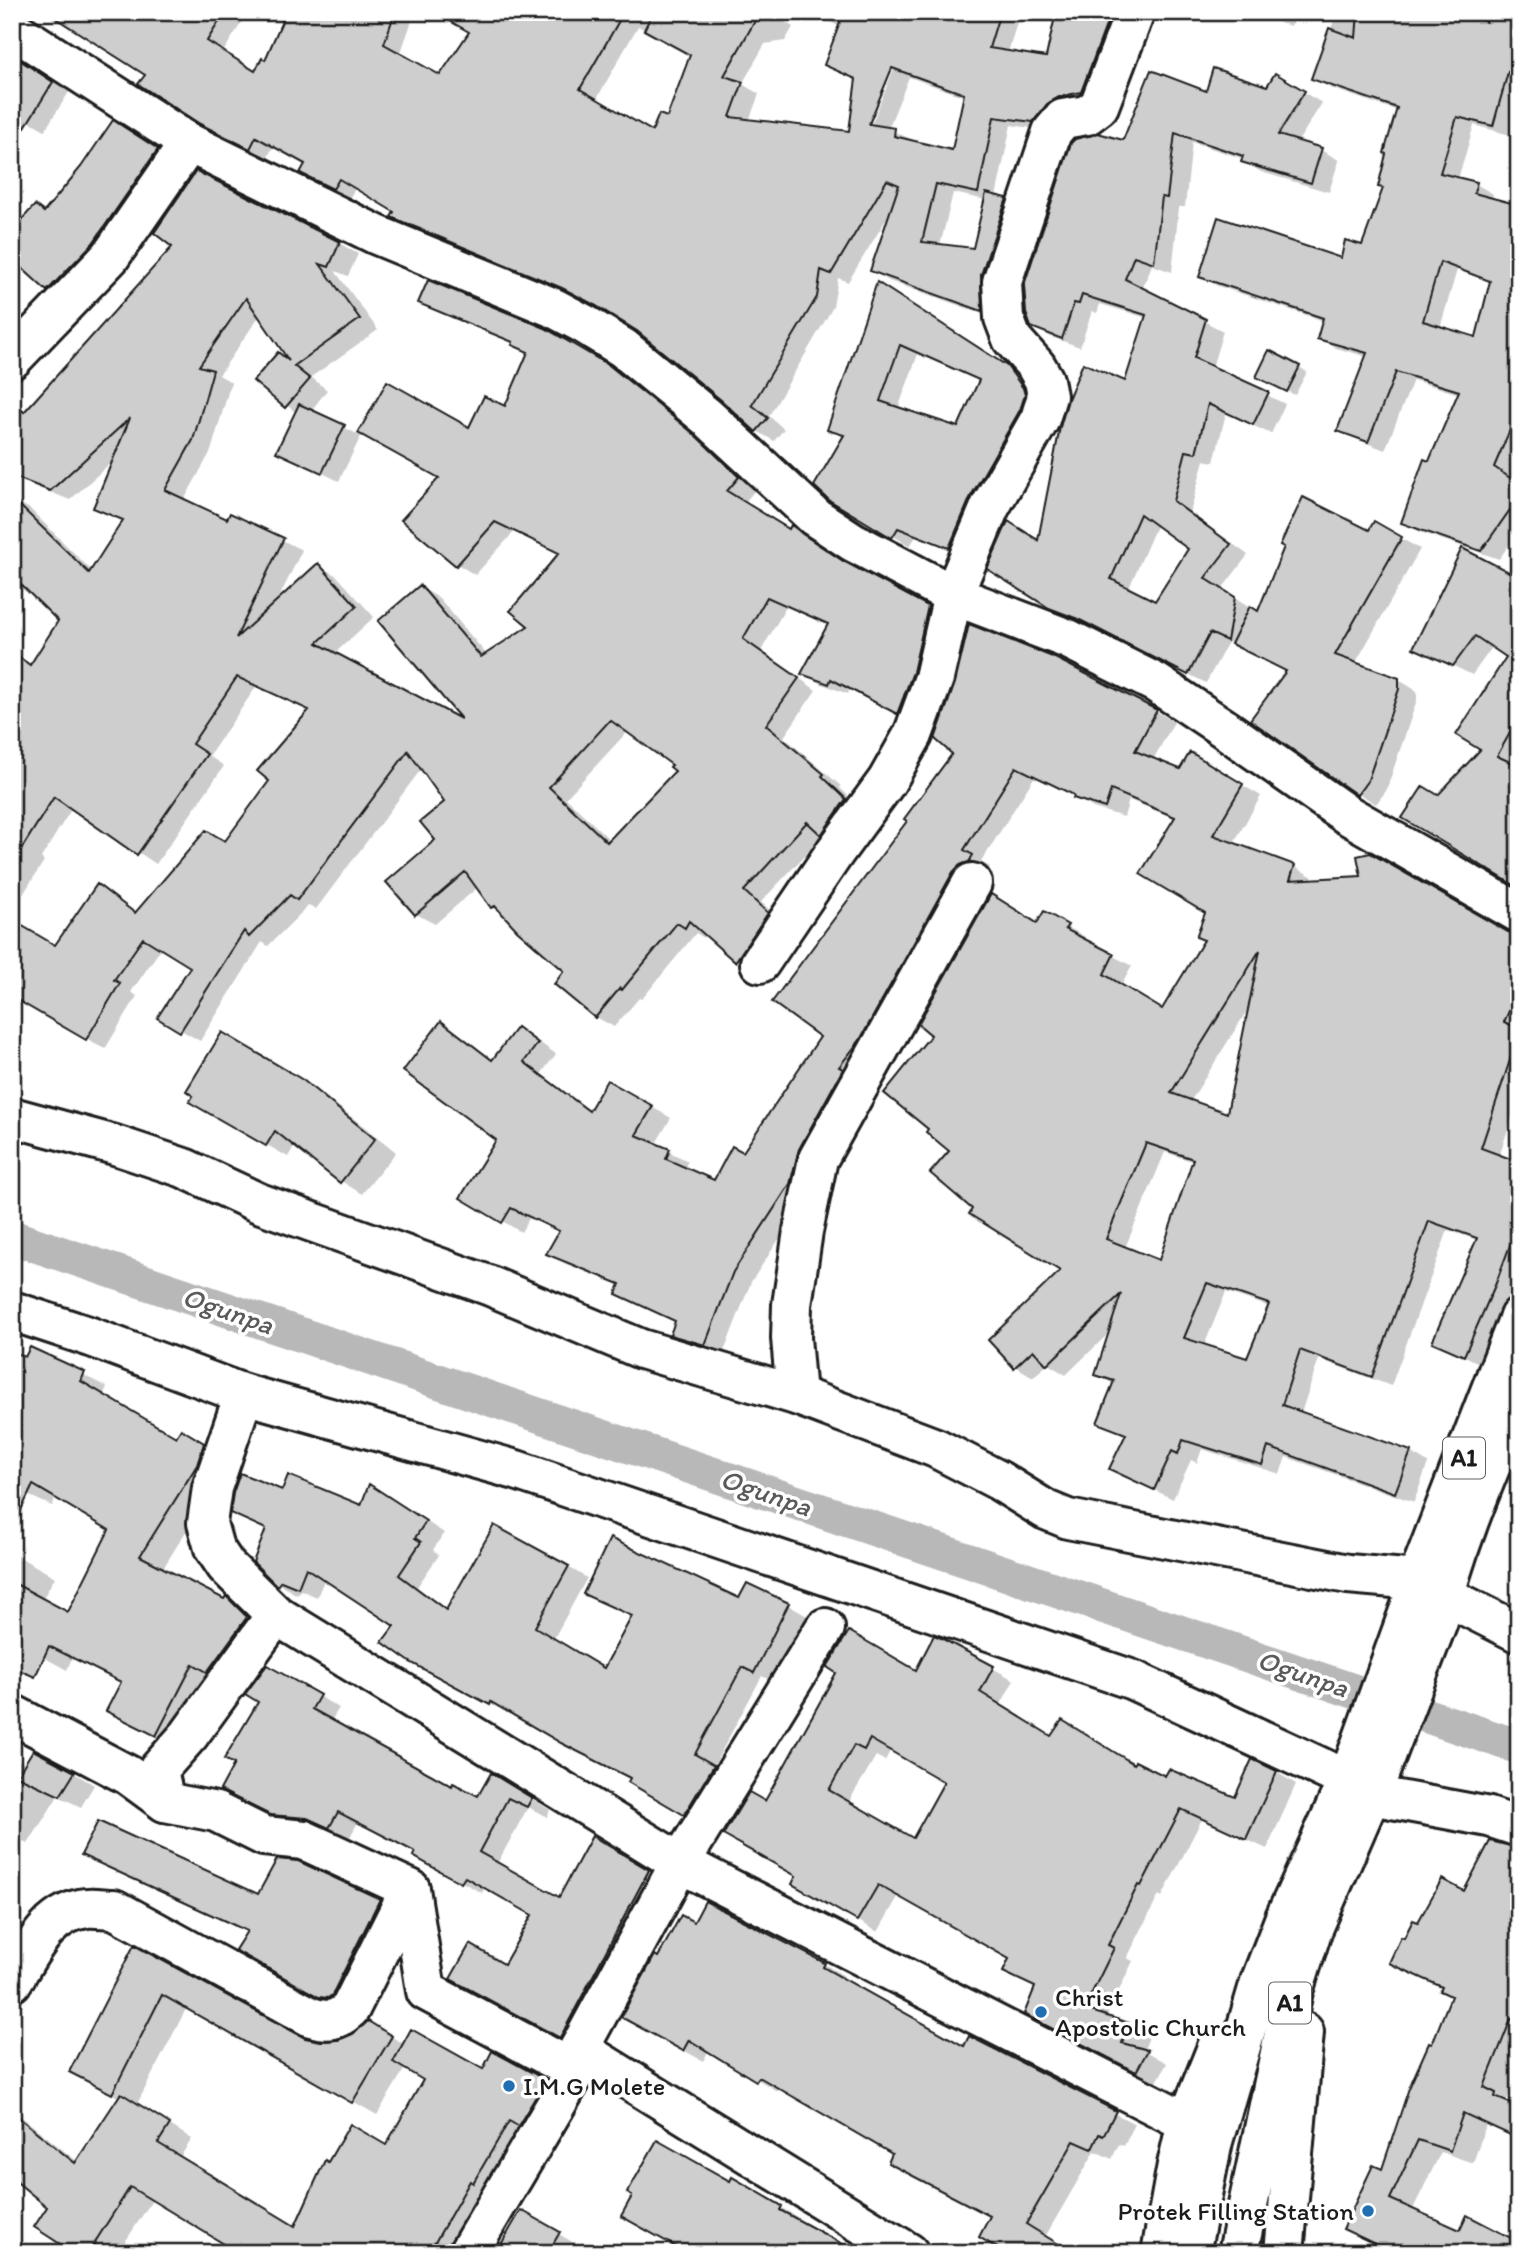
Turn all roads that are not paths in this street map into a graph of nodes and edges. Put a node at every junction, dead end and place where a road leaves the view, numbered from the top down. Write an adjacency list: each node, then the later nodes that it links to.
1 (1135, 12): 5 (main road)
2 (12, 29): 3 (main road)
3 (189, 144): 4 (main road); 5 (main road)
4 (12, 359)
5 (953, 595): 7 (main road); 8 (main road)
6 (972, 883): 13 (main road)
7 (1519, 913)
8 (760, 963)
9 (12, 1117): 13 (main road)
10 (12, 1311): 12 (main road)
11 (1519, 1317): 15 (main road, A1)
12 (244, 1394): 16 (main road); 20 (main road)
13 (796, 1395): 15 (main road)
14 (1519, 1398): 15 (main road, A1)
15 (1428, 1599): 18 (main road); 20 (main road, A1)
16 (276, 1615): 21 (main road); 23 (main road)
17 (825, 1628): 23 (main road)
18 (1519, 1633)
19 (12, 1714): 21 (main road)
20 (1364, 1772): 22 (main road); 25 (main road, A1)
21 (165, 1802): 24 (main road)
22 (1519, 1827)
23 (680, 1863): 27 (main road); 28 (main road)
24 (410, 1889): 26 (main road); 27 (main road)
25 (1298, 1925): 28 (main road); 32 (main road, A1); 33 (main road, A1); 34 (main road)
26 (12, 1982)
27 (578, 2060): 29 (main road); 30 (main road)
28 (1187, 2122): 31 (main road)
29 (468, 2253)
30 (909, 2253)
31 (1161, 2253)
32 (1190, 2253)
33 (1238, 2253)
34 (1284, 2253)

